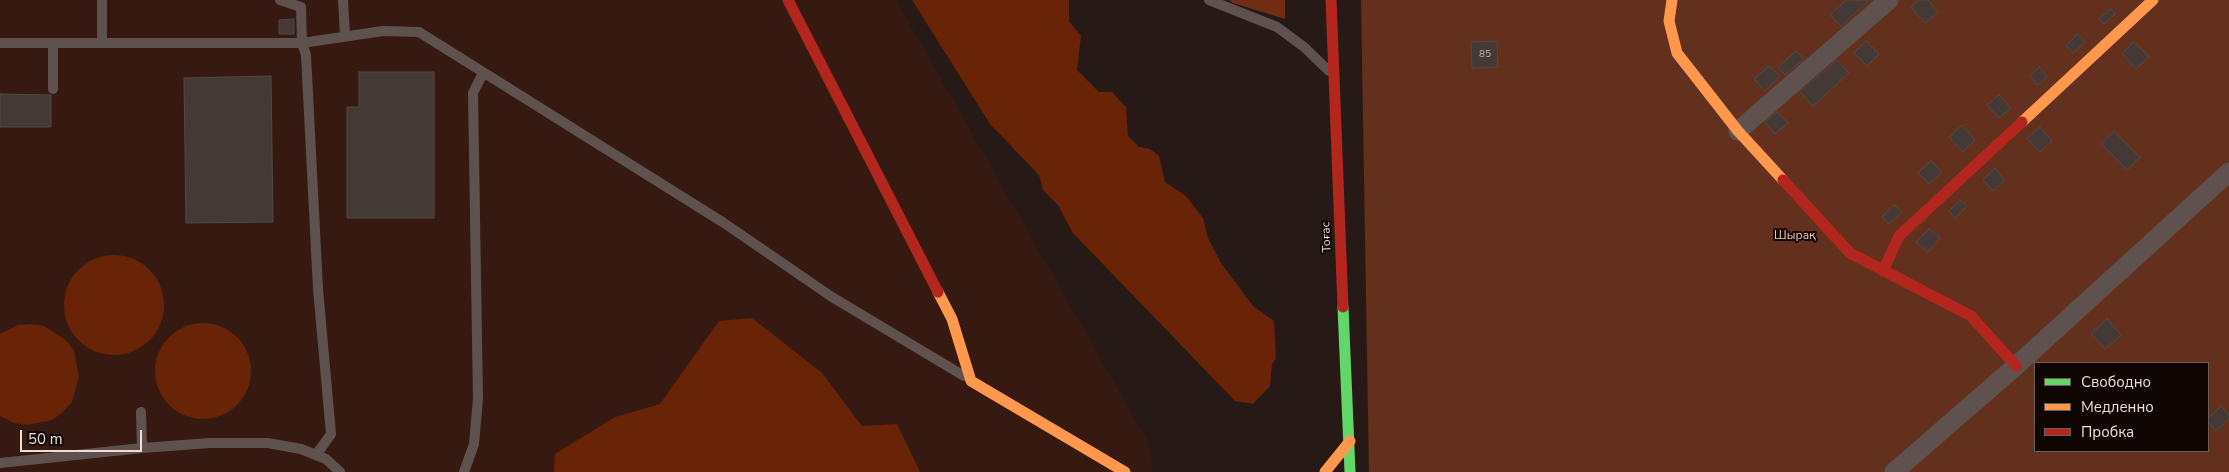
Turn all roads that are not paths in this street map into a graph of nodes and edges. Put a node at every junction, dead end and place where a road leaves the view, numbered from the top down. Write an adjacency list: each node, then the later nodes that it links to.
1 (102, 0): 13 (lane)
2 (280, 0): 14 (lane)
3 (343, 0): 10 (lane)
4 (788, 0): 22 (main road)
5 (1209, 0): 16 (lane)
6 (1330, 0): 16 (main road, Тоғас)
7 (1672, 0): 18 (main road)
8 (1889, 0): 18 (street)
9 (2153, 0): 20 (main road)
10 (345, 35): 14 (lane); 15 (lane)
11 (0, 43): 12 (lane)
12 (52, 43): 13 (lane); 17 (lane)
13 (102, 43): 14 (lane)
14 (302, 43): 26 (lane)
15 (483, 73): 22 (lane); 29 (lane)
16 (1334, 75): 24 (main road, Тоғас)
17 (52, 89)
18 (1738, 131): 20 (main road)
19 (2226, 182): 21 (street)
20 (1883, 271): 21 (main road)
21 (2016, 366): 33 (street)
22 (971, 380): 30 (main road)
23 (141, 412): 25 (lane)
24 (1350, 440): 31 (main road); 32 (main road, Тоғас)
25 (142, 448): 26 (lane); 27 (lane)
26 (316, 455): 28 (lane)
27 (0, 463)
28 (340, 472)
29 (464, 472)
30 (1124, 472)
31 (1325, 472)
32 (1350, 472)
33 (1894, 472)

